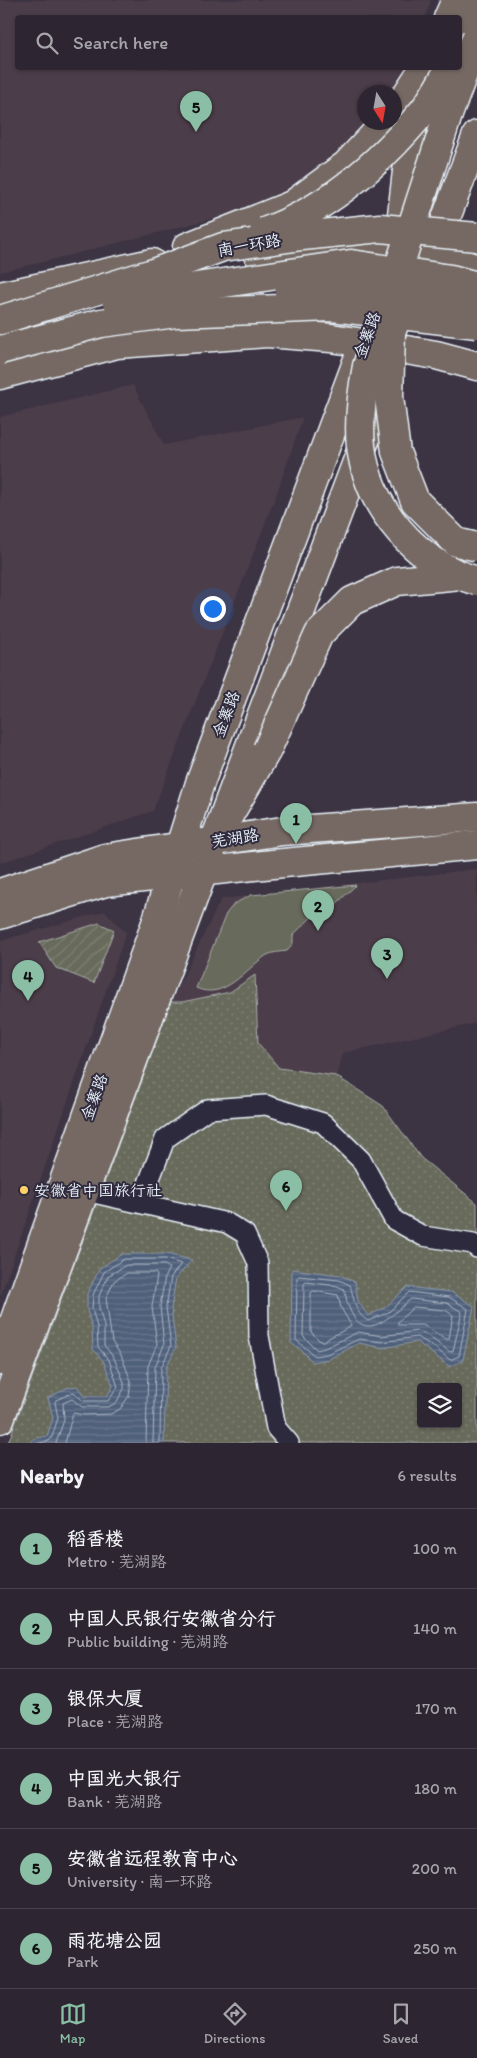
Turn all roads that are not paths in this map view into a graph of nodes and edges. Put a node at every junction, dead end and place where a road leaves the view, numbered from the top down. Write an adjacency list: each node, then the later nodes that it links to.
1 (456, 0): 4 (main road)
2 (470, 0): 5 (main road)
3 (477, 8): 7 (main road)
4 (449, 15)
5 (462, 23)
6 (477, 36): 34 (main road, bridge)
7 (462, 44)
8 (423, 70): 12 (main road)
9 (444, 70): 16 (main road, 金寨路)
10 (449, 70): 17 (main road, bridge)
11 (477, 89): 32 (main road, bridge)
12 (402, 102)
13 (379, 130): 19 (main road)
14 (477, 135): 18 (main road, 金寨路)
15 (477, 238): 17 (main road, 南一环路, bridge)
16 (399, 246): 18 (main road); 19 (main road); 27 (main road, 金寨路)
17 (222, 247): 25 (main road, 南一环路, bridge)
18 (434, 253): 20 (main road); 28 (main road, 金寨路)
19 (147, 263): 22 (main road)
20 (477, 270)
21 (477, 286): 25 (main road, bridge)
22 (0, 296)
23 (477, 307): 24 (main road, bridge)
24 (176, 313): 26 (main road, bridge); 29 (main road, bridge)
25 (13, 316)
26 (477, 324)
27 (364, 343): 28 (main road); 31 (main road); 38 (main road, 金寨路)
28 (395, 348): 30 (main road); 36 (main road, 金寨路)
29 (0, 350)
30 (477, 366)
31 (0, 375)
32 (477, 547)
33 (477, 574): 36 (main road, bridge)
34 (477, 581)
35 (477, 817): 36 (main road, 芜湖路)
36 (214, 841): 38 (main road, 芜湖路); 39 (main road, 金寨路)
37 (477, 846): 39 (main road, 芜湖路)
38 (179, 847): 40 (main road, 金寨路); 41 (main road, 芜湖路)
39 (203, 871): 40 (main road, 芜湖路); 43 (main road, 金寨路)
40 (171, 875): 42 (main road, 芜湖路); 46 (main road, 金寨路)
41 (0, 893)
42 (0, 915)
43 (85, 1191): 44 (street); 47 (main road, 金寨路)
44 (141, 1202): 45 (street); 48 (street)
45 (477, 1248)
46 (0, 1361)
47 (0, 1419)
48 (289, 1443)

